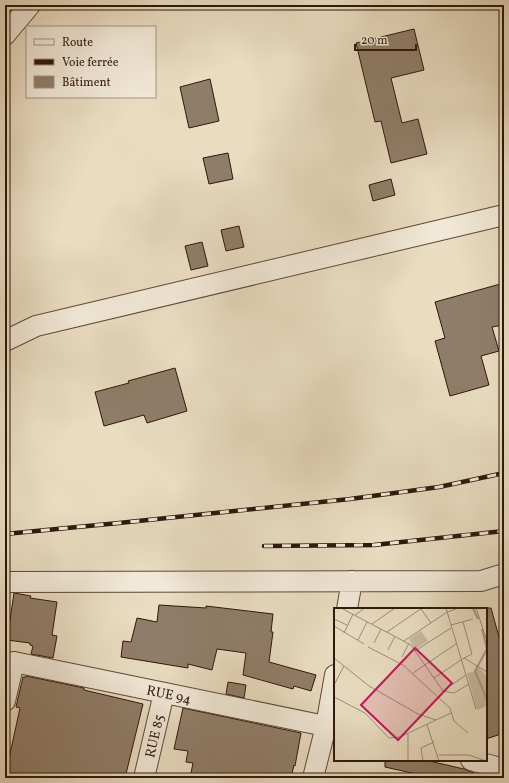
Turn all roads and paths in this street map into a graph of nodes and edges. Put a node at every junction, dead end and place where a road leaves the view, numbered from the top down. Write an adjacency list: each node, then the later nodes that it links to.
1 (30, 5): 2 (street)
2 (5, 35)
3 (504, 216): 4 (street)
4 (5, 341)
5 (504, 574): 6 (street)
6 (352, 581): 7 (street); 8 (street)
7 (5, 582)
8 (347, 608)
9 (10, 664): 11 (street, RUE 94); 12 (street)
10 (334, 685): 13 (street)
11 (164, 693): 13 (street, RUE 94); 16 (street, RUE 85)
12 (5, 701)
13 (330, 727): 17 (street)
14 (478, 767): 15 (street)
15 (504, 769)
16 (144, 778)
17 (313, 778)

